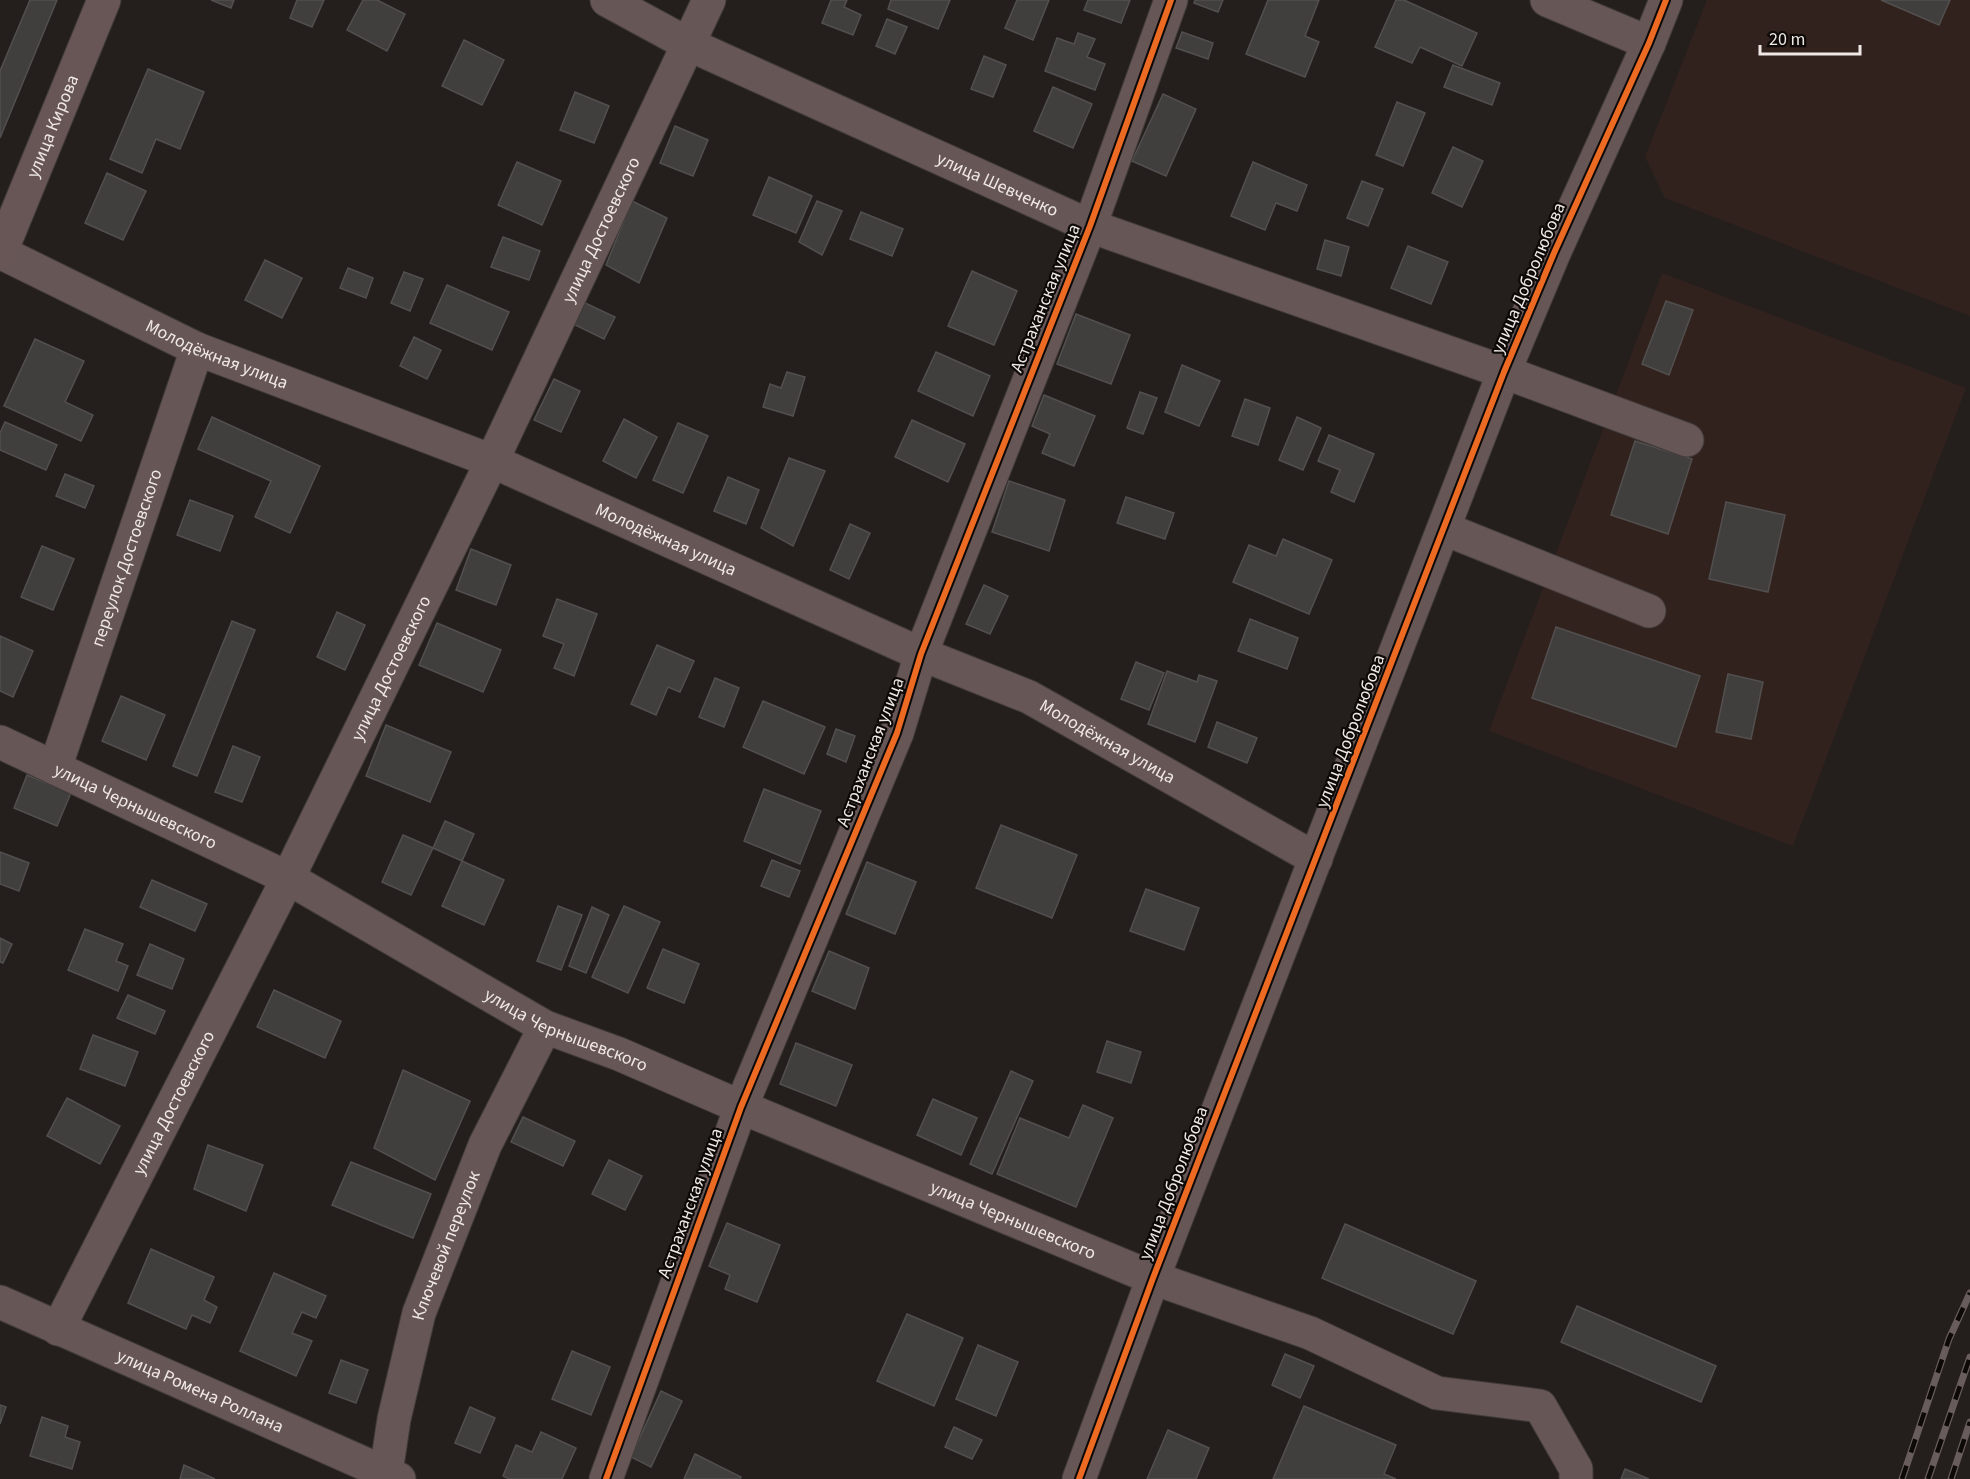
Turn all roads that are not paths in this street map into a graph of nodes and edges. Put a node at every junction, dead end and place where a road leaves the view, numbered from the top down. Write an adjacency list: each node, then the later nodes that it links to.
1 (104, 0): 10 (main road, улица Кирова)
2 (607, 0): 8 (street, улица Шевченко)
3 (709, 0): 8 (street, улица Достоевского)
4 (1171, 0): 9 (street, Астраханская улица)
5 (1547, 0): 7 (street)
6 (1666, 0): 7 (street, улица Добролюбова)
7 (1649, 43): 12 (street, улица Добролюбова)
8 (688, 44): 9 (street, улица Шевченко); 14 (street, улица Достоевского)
9 (1090, 226): 12 (street, улица Шевченко); 17 (street, Астраханская улица)
10 (0, 252): 11 (street, Молодёжная улица)
11 (197, 349): 14 (street, Молодёжная улица); 19 (street, переулок Достоевского)
12 (1504, 372): 13 (street, улица Шевченко); 15 (street, улица Добролюбова)
13 (1687, 440)
14 (492, 461): 17 (street, Молодёжная улица); 21 (street, улица Достоевского)
15 (1445, 529): 16 (street); 20 (street, улица Добролюбова)
16 (1649, 611)
17 (921, 654): 20 (street, Молодёжная улица); 23 (street, Астраханская улица)
18 (0, 742): 19 (street, улица Чернышевского)
19 (55, 768): 21 (street, улица Чернышевского)
20 (1316, 859): 24 (street, улица Добролюбова)
21 (288, 878): 22 (street, улица Чернышевского); 26 (street, улица Достоевского)
22 (545, 1027): 23 (street, улица Чернышевского); 27 (street, Ключевой переулок)
23 (741, 1107): 24 (street, улица Чернышевского); 28 (street, Астраханская улица)
24 (1153, 1278): 29 (street, улица Добролюбова); 30 (street, улица Чернышевского)
25 (0, 1302): 26 (street, улица Ромена Роллана)
26 (58, 1329): 27 (street, улица Ромена Роллана)
27 (390, 1477)
28 (606, 1479)
29 (1079, 1479)
30 (1575, 1479)

